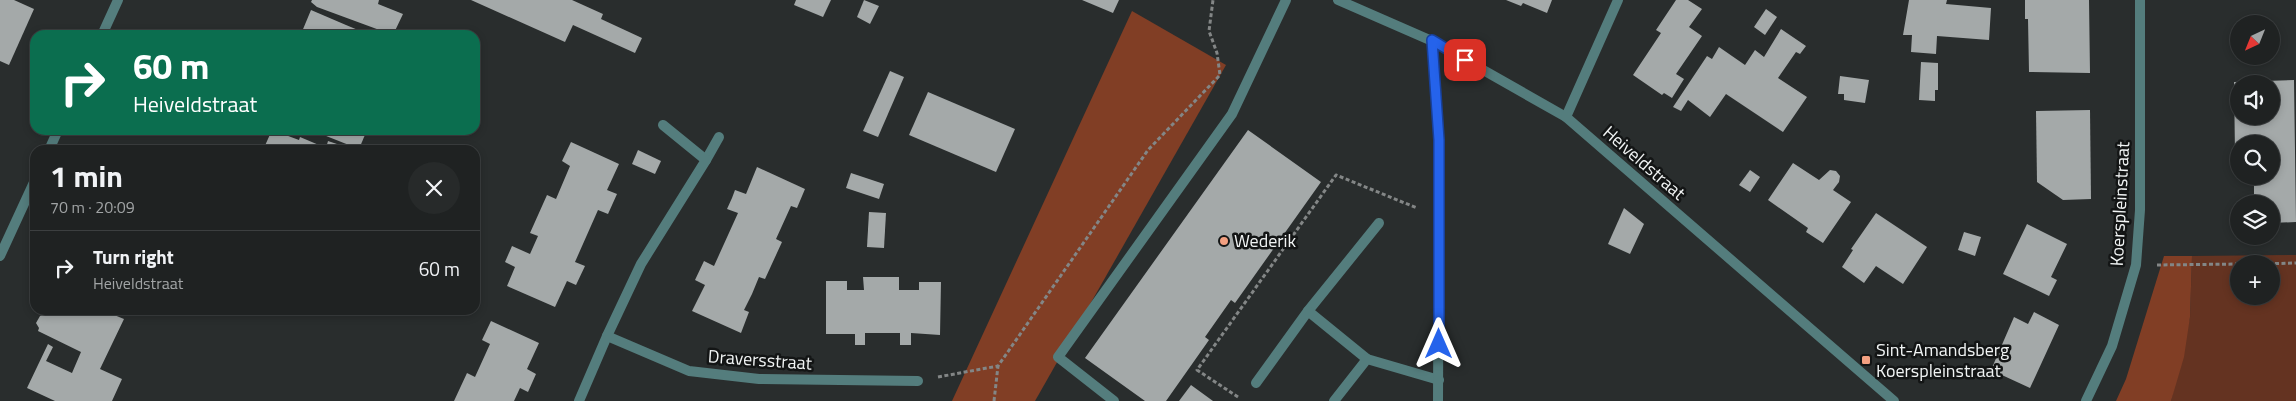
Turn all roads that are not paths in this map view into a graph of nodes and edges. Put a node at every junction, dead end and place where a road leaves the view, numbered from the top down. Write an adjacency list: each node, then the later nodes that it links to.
1 (118, 0): 6 (street)
2 (1286, 0): 22 (street)
3 (1338, 0): 7 (street, Heiveldstraat)
4 (1618, 0): 8 (street)
5 (2140, 0): 26 (street, Koerspleinstraat)
6 (104, 30)
7 (1432, 40): 8 (street, Heiveldstraat); 18 (street)
8 (1566, 117): 25 (street, Heiveldstraat)
9 (663, 125): 11 (street)
10 (718, 137): 11 (street)
11 (706, 160): 16 (street)
12 (30, 191): 14 (street)
13 (1379, 223): 15 (street)
14 (0, 256)
15 (1308, 311): 17 (street); 20 (street)
16 (607, 336): 19 (street, Draversstraat); 21 (street)
17 (1367, 359): 18 (street); 23 (street)
18 (1439, 380): 24 (street)
19 (918, 381)
20 (1256, 383)
21 (579, 401)
22 (1114, 401)
23 (1334, 401)
24 (1438, 401)
25 (1894, 401)
26 (2086, 401)

